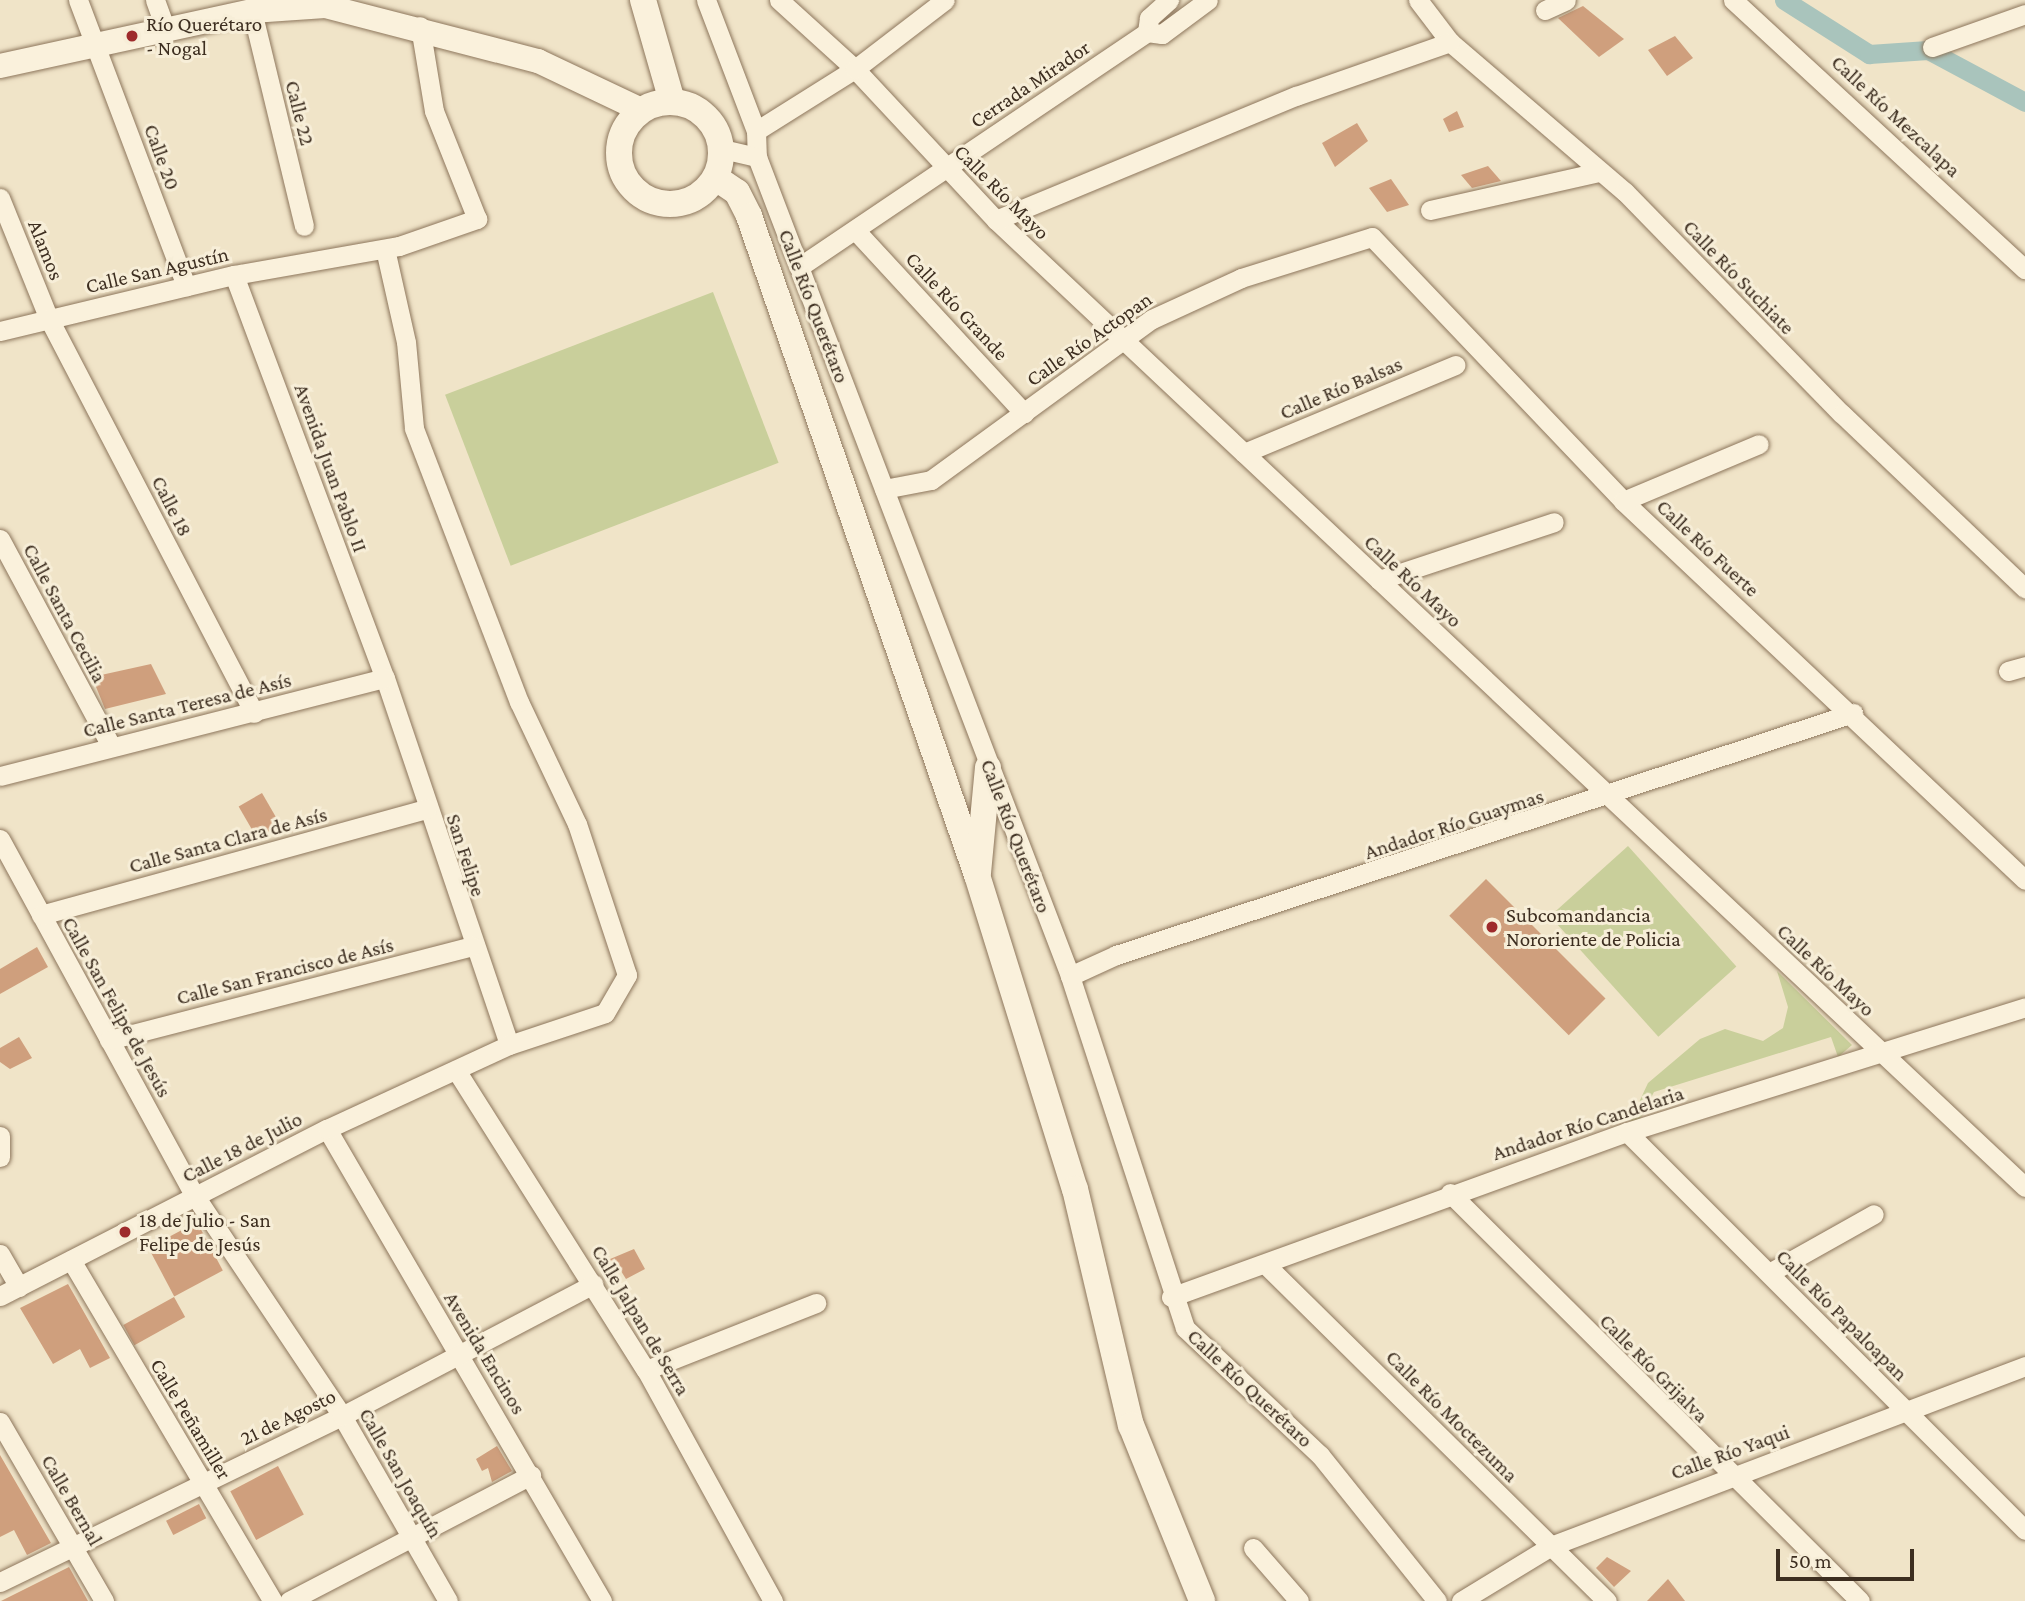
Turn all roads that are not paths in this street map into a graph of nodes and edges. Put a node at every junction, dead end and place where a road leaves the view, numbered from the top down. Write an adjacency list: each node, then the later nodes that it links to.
1 (78, 0): 19 (street, Calle 20)
2 (155, 0): 16 (street)
3 (643, 0): 23 (main road)
4 (779, 0): 22 (street, Calle Río Mayo)
5 (945, 0): 22 (street)
6 (1169, 0): 17 (street, Cerrada Mirador)
7 (1208, 0): 17 (street)
8 (1419, 0): 18 (street, Calle Río Suchiate)
9 (1566, 0): 13 (street)
10 (1733, 0): 39 (street, Calle Río Mezcalapa)
11 (710, 2): 25 (street, Calle Río Querétaro)
12 (263, 6): 15 (street); 16 (street); 34 (street, Calle 22)
13 (1545, 10)
14 (2025, 14): 20 (street)
15 (420, 26): 24 (street); 37 (street, Calle San Agustín)
16 (165, 28): 19 (street)
17 (1147, 32): 28 (street, Cerrada Mirador)
18 (1450, 42): 29 (street, Calle Río Suchiate); 33 (street)
19 (96, 44): 21 (street); 41 (street, Calle 20)
20 (1932, 47)
21 (0, 66)
22 (855, 69): 25 (street); 28 (street, Calle Río Mayo)
23 (672, 101): 24 (main road); 26 (main road)
24 (641, 110): 30 (main road)
25 (756, 131): 27 (street, Calle Río Querétaro)
26 (722, 149): 27 (street); 30 (main road)
27 (757, 157): 38 (street, Calle Río Querétaro)
28 (945, 169): 33 (street, Calle Río Mayo); 35 (street, Cerrada Mirador)
29 (1598, 172): 32 (street); 54 (street, Calle Río Suchiate)
30 (716, 178): 65 (main road, Calle Río Querétaro)
31 (0, 198): 42 (street, Alamos)
32 (1430, 210)
33 (996, 220): 44 (street, Calle Río Mayo)
34 (304, 226)
35 (856, 231): 38 (street, Cerrada Mirador); 46 (street, Calle Río Grande)
36 (1372, 237): 44 (street, Calle Río Actopan); 50 (street, Calle Río Fuerte)
37 (385, 249): 40 (street, Calle San Agustín); 72 (street, Calle 18 de Julio)
38 (799, 267): 49 (street, Calle Río Querétaro)
39 (2025, 269)
40 (234, 275): 41 (street, Calle San Agustín); 55 (street, Avenida Juan Pablo II)
41 (186, 286): 42 (street, Calle San Agustín)
42 (49, 319): 43 (street, Calle San Agustín); 56 (street, Calle 18)
43 (0, 331)
44 (1123, 339): 46 (street, Calle Río Actopan); 48 (street, Calle Río Mayo)
45 (1455, 365): 48 (street, Calle Río Balsas)
46 (1024, 413): 49 (street, Calle Río Actopan)
47 (1759, 444): 50 (street)
48 (1244, 453): 53 (street, Calle Río Mayo)
49 (884, 489): 59 (street, Calle Río Querétaro)
50 (1623, 500): 57 (street, Calle Río Fuerte)
51 (1554, 522): 53 (street)
52 (0, 539): 58 (street, Calle Santa Cecilia)
53 (1379, 580): 61 (street, Calle Río Mayo)
54 (2025, 588)
55 (385, 678): 56 (street, Calle Santa Teresa de Asís); 62 (street, San Felipe)
56 (254, 713): 58 (street, Calle Santa Teresa de Asís)
57 (1853, 713): 61 (street, Andador Río Guaymas); 66 (street, Calle Río Fuerte)
58 (111, 746): 60 (street, Calle Santa Teresa de Asís)
59 (988, 767): 65 (main road); 69 (street, Calle Río Querétaro)
60 (0, 776)
61 (1608, 797): 69 (street, Andador Río Guaymas); 73 (street, Calle Río Mayo)
62 (427, 809): 67 (street, Calle Santa Clara de Asís); 68 (street, San Felipe)
63 (0, 839): 64 (street, Calle San Felipe de Jesús)
64 (5, 861): 67 (street, Calle San Felipe de Jesús)
65 (977, 875): 113 (main road, Calle Río Querétaro)
66 (2025, 880)
67 (41, 915): 71 (street, Calle San Felipe de Jesús)
68 (472, 946): 71 (street, Calle San Francisco de Asís); 72 (street, San Felipe)
69 (1070, 976): 90 (street, Calle Río Querétaro)
70 (2025, 1007): 73 (street, Andador Río Candelaria)
71 (109, 1040): 81 (street, Calle San Felipe de Jesús)
72 (509, 1045): 74 (street, Calle 18 de Julio)
73 (1884, 1055): 76 (street, Andador Río Candelaria); 79 (street, Calle Río Mayo)
74 (456, 1070): 75 (street, Calle 18 de Julio); 87 (street, Calle Jalpan de Serra)
75 (327, 1129): 81 (street, Calle 18 de Julio); 92 (street, Avenida Encinos)
76 (1627, 1132): 80 (street, Andador Río Candelaria); 86 (street, Calle Río Papaloapan)
77 (0, 1136): 78 (street)
78 (0, 1157)
79 (2025, 1187)
80 (1450, 1194): 85 (street, Andador Río Candelaria); 99 (street, Calle Río Grijalva)
81 (195, 1196): 84 (street, Calle 18 de Julio); 96 (street, Calle San Joaquín)
82 (1874, 1214): 86 (street)
83 (0, 1254): 88 (street)
84 (71, 1260): 88 (street, Calle 18 de Julio); 100 (street, Calle Peñamiller)
85 (1265, 1264): 90 (street, Andador Río Candelaria); 104 (street, Calle Río Moctezuma)
86 (1769, 1273): 95 (street, Calle Río Papaloapan)
87 (593, 1284): 92 (street, 21 de Agosto); 94 (street, Calle Jalpan de Serra)
88 (19, 1287): 89 (street, Calle 18 de Julio)
89 (0, 1296)
90 (1171, 1297): 115 (street, Calle Río Querétaro)
91 (816, 1303): 94 (street)
92 (457, 1353): 96 (street, 21 de Agosto); 98 (street, Avenida Encinos)
93 (2025, 1366): 95 (street, Calle Río Yaqui)
94 (646, 1370): 112 (street, Calle Jalpan de Serra)
95 (1908, 1412): 99 (street, Calle Río Yaqui); 101 (street, Calle Río Papaloapan)
96 (342, 1416): 100 (street, 21 de Agosto); 102 (street, Calle San Joaquín)
97 (0, 1422): 103 (street, Calle Bernal)
98 (531, 1475): 102 (street); 111 (street, Avenida Encinos)
99 (1729, 1476): 104 (street, Calle Río Yaqui); 118 (street, Calle Río Grijalva)
100 (202, 1484): 103 (street, 21 de Agosto); 108 (street, Calle Peñamiller)
101 (2025, 1530)
102 (415, 1541): 109 (street); 110 (street, Calle San Joaquín)
103 (73, 1546): 106 (street, 21 de Agosto); 107 (street, Calle Bernal)
104 (1552, 1546): 116 (street, Calle Río Yaqui); 117 (street, Calle Río Moctezuma)
105 (1253, 1548): 114 (street)
106 (0, 1582)
107 (104, 1601)
108 (273, 1601)
109 (289, 1601)
110 (448, 1601)
111 (602, 1601)
112 (773, 1601)
113 (1202, 1601)
114 (1299, 1601)
115 (1437, 1601)
116 (1461, 1601)
117 (1607, 1601)
118 (1860, 1601)

